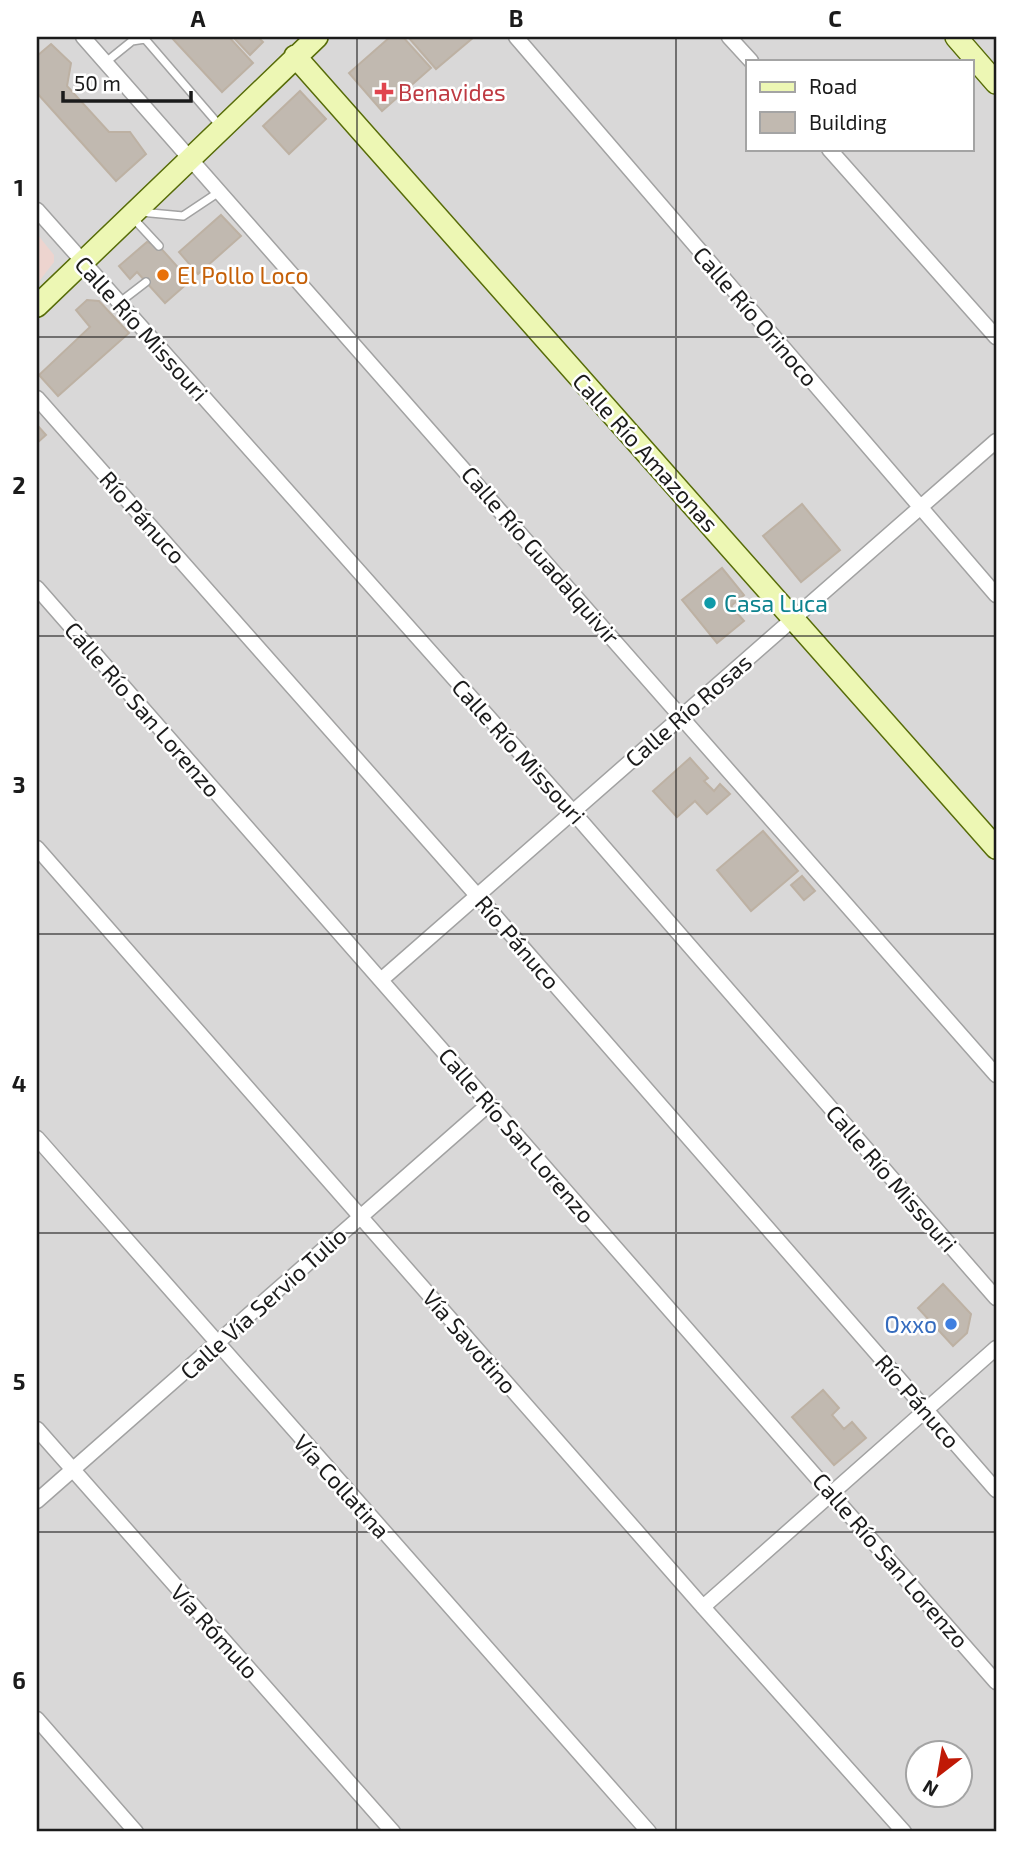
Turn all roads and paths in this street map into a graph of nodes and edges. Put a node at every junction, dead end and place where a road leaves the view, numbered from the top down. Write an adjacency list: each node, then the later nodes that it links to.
1 (83, 37): 8 (street, Calle Río Guadalquivir)
2 (317, 37): 6 (street)
3 (516, 37): 24 (street, Calle Río Orinoco)
4 (729, 37): 7 (street)
5 (956, 37): 9 (street)
6 (295, 56): 10 (street); 27 (street, Calle Río Amazonas)
7 (750, 60)
8 (106, 63): 10 (lane); 12 (street, Calle Río Guadalquivir)
9 (996, 83)
10 (221, 127): 12 (street)
11 (830, 150): 21 (street)
12 (190, 158): 13 (street, Calle Río Guadalquivir); 15 (street)
13 (219, 191): 15 (lane); 28 (street, Calle Río Guadalquivir)
14 (37, 210): 17 (street, Calle Río Missouri)
15 (132, 213): 16 (lane); 17 (street)
16 (159, 246)
17 (82, 260): 19 (street); 20 (street, Calle Río Missouri)
18 (146, 282): 20 (lane)
19 (39, 302)
20 (120, 302): 29 (street, Calle Río Missouri)
21 (996, 337)
22 (37, 398): 32 (street, Río Pánuco)
23 (996, 441): 24 (street, Calle Río Rosas)
24 (919, 508): 26 (street, Calle Río Orinoco); 27 (street, Calle Río Rosas)
25 (37, 588): 33 (street, Calle Río San Lorenzo)
26 (996, 595)
27 (794, 618): 28 (street, Calle Río Rosas); 31 (street, Calle Río Amazonas)
28 (682, 715): 29 (street, Calle Río Rosas); 34 (street, Calle Río Guadalquivir)
29 (573, 812): 32 (street, Calle Río Rosas); 38 (street, Calle Río Missouri)
30 (37, 848): 37 (street, Vía Savotino)
31 (996, 848)
32 (477, 895): 33 (street, Calle Río Rosas); 41 (street, Río Pánuco)
33 (381, 980): 35 (street, Calle Río San Lorenzo)
34 (996, 1075)
35 (489, 1104): 37 (street, Calle Vía Servio Tulio); 45 (street, Calle Río San Lorenzo)
36 (37, 1138): 39 (street, Vía Collatina)
37 (361, 1216): 39 (street, Calle Vía Servio Tulio); 47 (street, Vía Savotino)
38 (996, 1298)
39 (217, 1344): 43 (street, Calle Vía Servio Tulio); 52 (street, Vía Collatina)
40 (996, 1348): 41 (street)
41 (925, 1409): 44 (street, Río Pánuco); 45 (street)
42 (37, 1429): 43 (street, Vía Rómulo)
43 (73, 1471): 46 (street, Calle Vía Servio Tulio); 51 (street, Vía Rómulo)
44 (996, 1490)
45 (832, 1491): 47 (street); 48 (street, Calle Río San Lorenzo)
46 (37, 1501)
47 (703, 1607): 53 (street, Vía Savotino)
48 (996, 1682)
49 (37, 1720): 50 (street)
50 (136, 1832)
51 (393, 1832)
52 (649, 1832)
53 (904, 1832)

